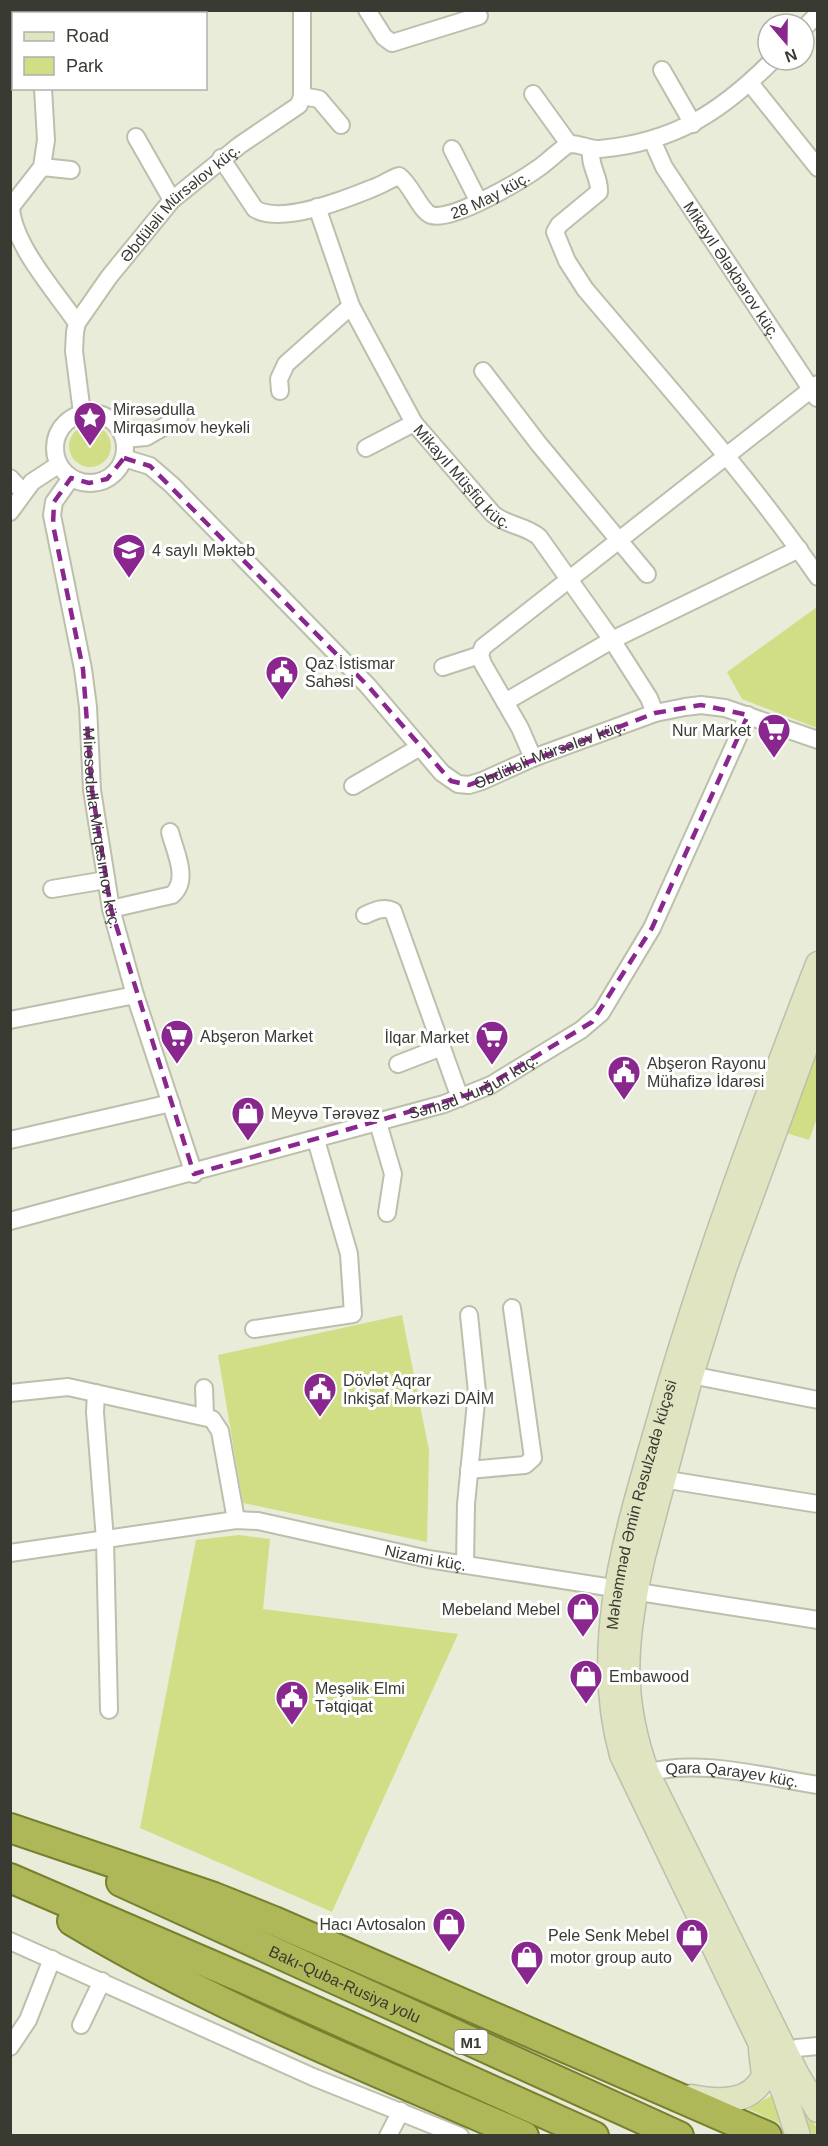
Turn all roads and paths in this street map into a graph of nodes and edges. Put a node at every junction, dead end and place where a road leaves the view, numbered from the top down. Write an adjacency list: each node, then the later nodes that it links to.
1 (302, 10): 9 (street)
2 (367, 10): 3 (street)
3 (479, 16)
4 (662, 70): 10 (street)
5 (761, 72): 6 (street)
6 (750, 83): 10 (street); 19 (street)
7 (43, 90): 18 (street)
8 (533, 94): 14 (street)
9 (302, 96): 11 (street); 17 (street, Əbdüləli Mürsəlov küç.)
10 (693, 123): 13 (street)
11 (341, 125)
12 (136, 137): 21 (street)
13 (652, 140): 16 (street); 29 (street, Mikayıl Ələkbərov küç.)
14 (569, 144): 16 (street); 22 (street, 28 May küç.)
15 (452, 149): 22 (street)
16 (591, 149): 35 (street)
17 (221, 158): 21 (street, Əbdüləli Mürsəlov küç.); 23 (street, 28 May küç.)
18 (42, 167): 20 (street); 24 (street)
19 (818, 168)
20 (71, 170)
21 (172, 200): 26 (street, Əbdüləli Mürsəlov küç.)
22 (479, 202): 23 (street, 28 May küç.)
23 (317, 207): 25 (street, Mikayıl Müşfiq küç.)
24 (11, 208): 26 (street)
25 (351, 306): 28 (street); 32 (street, Mikayıl Müşfiq küç.)
26 (77, 323): 30 (street, Əbdüləli Mürsəlov küç.)
27 (483, 371): 42 (street)
28 (280, 391)
29 (815, 391): 35 (street)
30 (82, 413): 33 (street); 37 (street)
31 (180, 418): 33 (street)
32 (414, 423): 34 (street); 46 (street, Mikayıl Müşfiq küç.)
33 (125, 439): 36 (street)
34 (366, 448)
35 (728, 455): 42 (street); 43 (street)
36 (124, 458): 39 (street); 54 (street, Əbdüləli Mürsəlov küç.)
37 (58, 465): 39 (street); 40 (street)
38 (10, 478): 40 (street)
39 (71, 478): 58 (street, Mirəsədulla Mirqasımov küç.)
40 (23, 492): 41 (street)
41 (10, 512)
42 (619, 540): 44 (street); 46 (street)
43 (799, 549): 45 (street); 47 (street)
44 (647, 574)
45 (818, 576)
46 (570, 579): 47 (street, Mikayıl Müşfiq küç.); 48 (street)
47 (612, 640): 50 (street); 51 (street, Mikayıl Müşfiq küç.)
48 (480, 656): 49 (street); 50 (street)
49 (443, 667)
50 (505, 702): 55 (street)
51 (655, 713): 52 (street, Əbdüləli Mürsəlov küç.); 55 (street, Əbdüləli Mürsəlov küç.)
52 (748, 715): 53 (street, Əbdüləli Mürsəlov küç.); 68 (street, Səməd Vurğun küç.)
53 (818, 740)
54 (420, 747): 55 (street, Əbdüləli Mürsəlov küç.); 56 (street)
55 (533, 758)
56 (353, 786)
57 (170, 832): 60 (street)
58 (106, 880): 59 (street); 60 (street, Mirəsədulla Mirqasımov küç.)
59 (51, 889)
60 (111, 909): 63 (street, Mirəsədulla Mirqasımov küç.)
61 (365, 915): 66 (street)
62 (818, 964): 92 (main road, Məhəmməd Əmin Rəsulzadə küçəsi)
63 (135, 995): 65 (street); 69 (street, Mirəsədulla Mirqasımov küç.)
64 (818, 1014): 79 (main road, Məhəmməd Əmin Rəsulzadə küçəsi)
65 (10, 1020)
66 (442, 1047): 67 (street); 68 (street)
67 (399, 1064)
68 (459, 1098): 70 (street, Səməd Vurğun küç.)
69 (171, 1103): 71 (street); 73 (street, Mirəsədulla Mirqasımov küç.)
70 (378, 1123): 72 (street, Səməd Vurğun küç.); 74 (street)
71 (10, 1140)
72 (316, 1140): 73 (street, Səməd Vurğun küç.); 78 (street)
73 (194, 1174): 75 (street, Səməd Vurğun küç.)
74 (387, 1213)
75 (10, 1221)
76 (512, 1308): 85 (street)
77 (469, 1315): 85 (street)
78 (254, 1329)
79 (692, 1375): 83 (street); 86 (main road, Məhəmməd Əmin Rəsulzadə küçəsi)
80 (204, 1388): 84 (street)
81 (10, 1393): 82 (street)
82 (96, 1393): 84 (street); 89 (street)
83 (818, 1400)
84 (205, 1416): 88 (street)
85 (469, 1470): 91 (street)
86 (662, 1479): 87 (street); 92 (main road, Məhəmməd Əmin Rəsulzadə küçəsi)
87 (818, 1504)
88 (236, 1520): 89 (street, Nizami küç.); 91 (street, Nizami küç.)
89 (105, 1540): 90 (street, Nizami küç.); 94 (street)
90 (10, 1553)
91 (465, 1566): 92 (street, Nizami küç.)
92 (626, 1589): 93 (street, Nizami küç.); 95 (main road, Məhəmməd Əmin Rəsulzadə küçəsi); 104 (main road, Məhəmməd Əmin Rəsulzadə küçəsi)
93 (818, 1620)
94 (110, 1710)
95 (647, 1773): 96 (street, Qara Qarayev küç.); 107 (main road, Məhəmməd Əmin Rəsulzadə küçəsi)
96 (818, 1785)
97 (10, 1829): 108 (highway); 115 (highway, Bakı-Quba-Rusiya yolu / M1)
98 (10, 1878): 114 (highway, M1)
99 (10, 1884): 113 (highway)
100 (10, 1941): 101 (street)
101 (52, 1959): 102 (street); 106 (street)
102 (102, 1981): 103 (street); 110 (street)
103 (81, 2025)
104 (758, 2037): 108 (main road); 117 (main road)
105 (818, 2046): 107 (street)
106 (10, 2047)
107 (786, 2053): 109 (main road, Məhəmməd Əmin Rəsulzadə küçəsi)
108 (665, 2092): 116 (highway)
109 (818, 2110)
110 (401, 2111): 111 (street); 112 (street)
111 (388, 2136)
112 (460, 2136)
113 (524, 2136)
114 (594, 2136)
115 (679, 2136)
116 (767, 2136)
117 (798, 2136)

